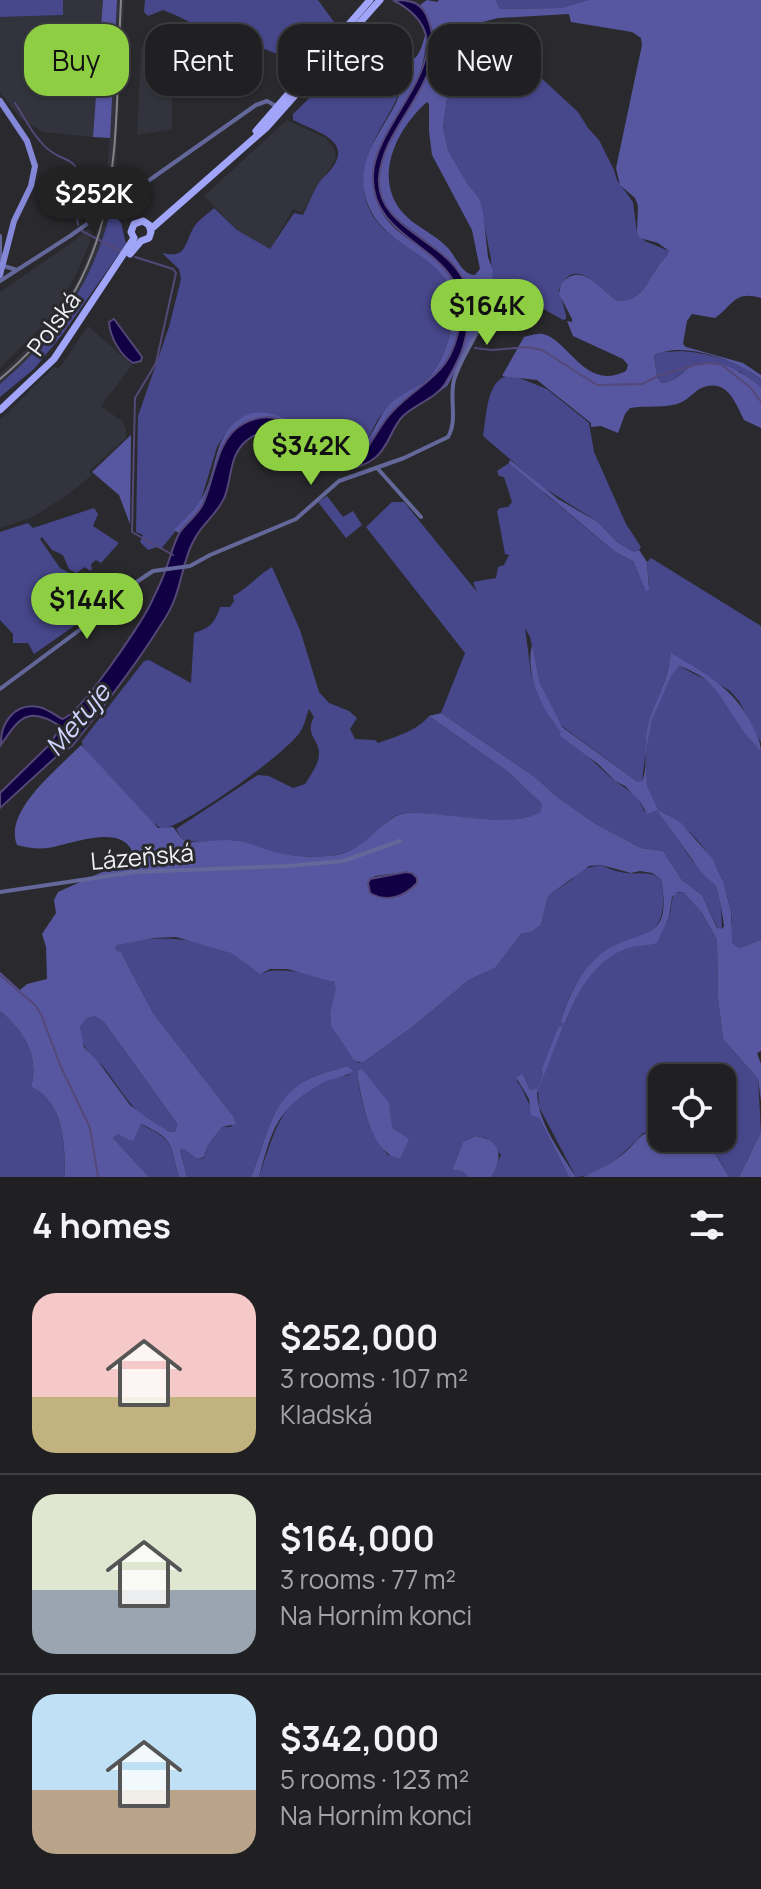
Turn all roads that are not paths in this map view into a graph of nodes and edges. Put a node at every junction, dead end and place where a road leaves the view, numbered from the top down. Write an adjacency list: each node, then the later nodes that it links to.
1 (370, 0): 3 (main road)
2 (380, 0): 3 (main road)
3 (362, 18): 5 (main road)
4 (0, 101): 9 (main road)
5 (280, 110): 6 (main road); 10 (street)
6 (150, 227): 8 (main road); 8 (main road)
7 (0, 236): 9 (street)
8 (138, 240): 13 (main road, Polská)
9 (4, 266): 10 (street); 11 (main road)
10 (17, 270): 11 (street)
11 (0, 278)
12 (489, 292): 14 (street)
13 (0, 410)
14 (378, 469): 15 (street); 16 (street)
15 (421, 517)
16 (0, 689)
17 (400, 841): 18 (street, Lázeňská)
18 (0, 892)

